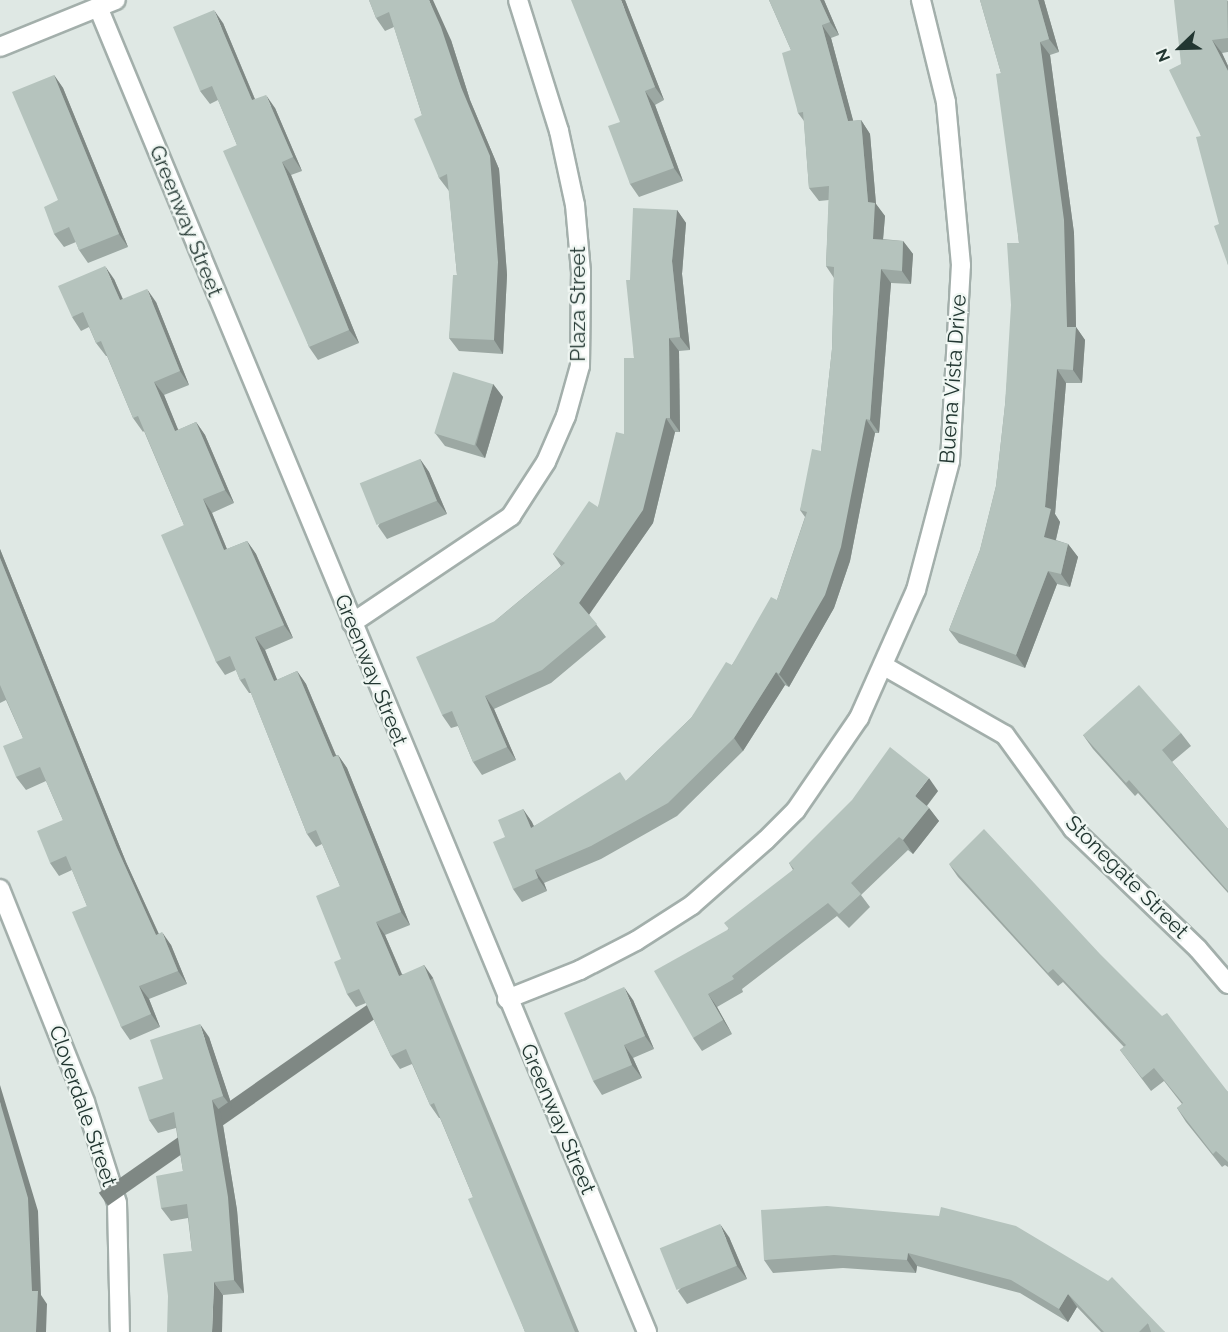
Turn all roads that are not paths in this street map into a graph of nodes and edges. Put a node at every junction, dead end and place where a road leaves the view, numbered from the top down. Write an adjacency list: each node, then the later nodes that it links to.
1 (116, 0): 4 (street)
2 (518, 0): 6 (street, Plaza Street)
3 (921, 0): 7 (street, Buena Vista Drive)
4 (98, 7): 5 (street); 6 (street, Greenway Street)
5 (0, 47)
6 (352, 623): 10 (street, Greenway Street)
7 (884, 666): 9 (street, Stonegate Street); 10 (street, Buena Vista Drive)
8 (0, 889): 11 (street, Cloverdale Street)
9 (1228, 984)
10 (507, 999): 12 (street, Greenway Street)
11 (120, 1332)
12 (646, 1332)

